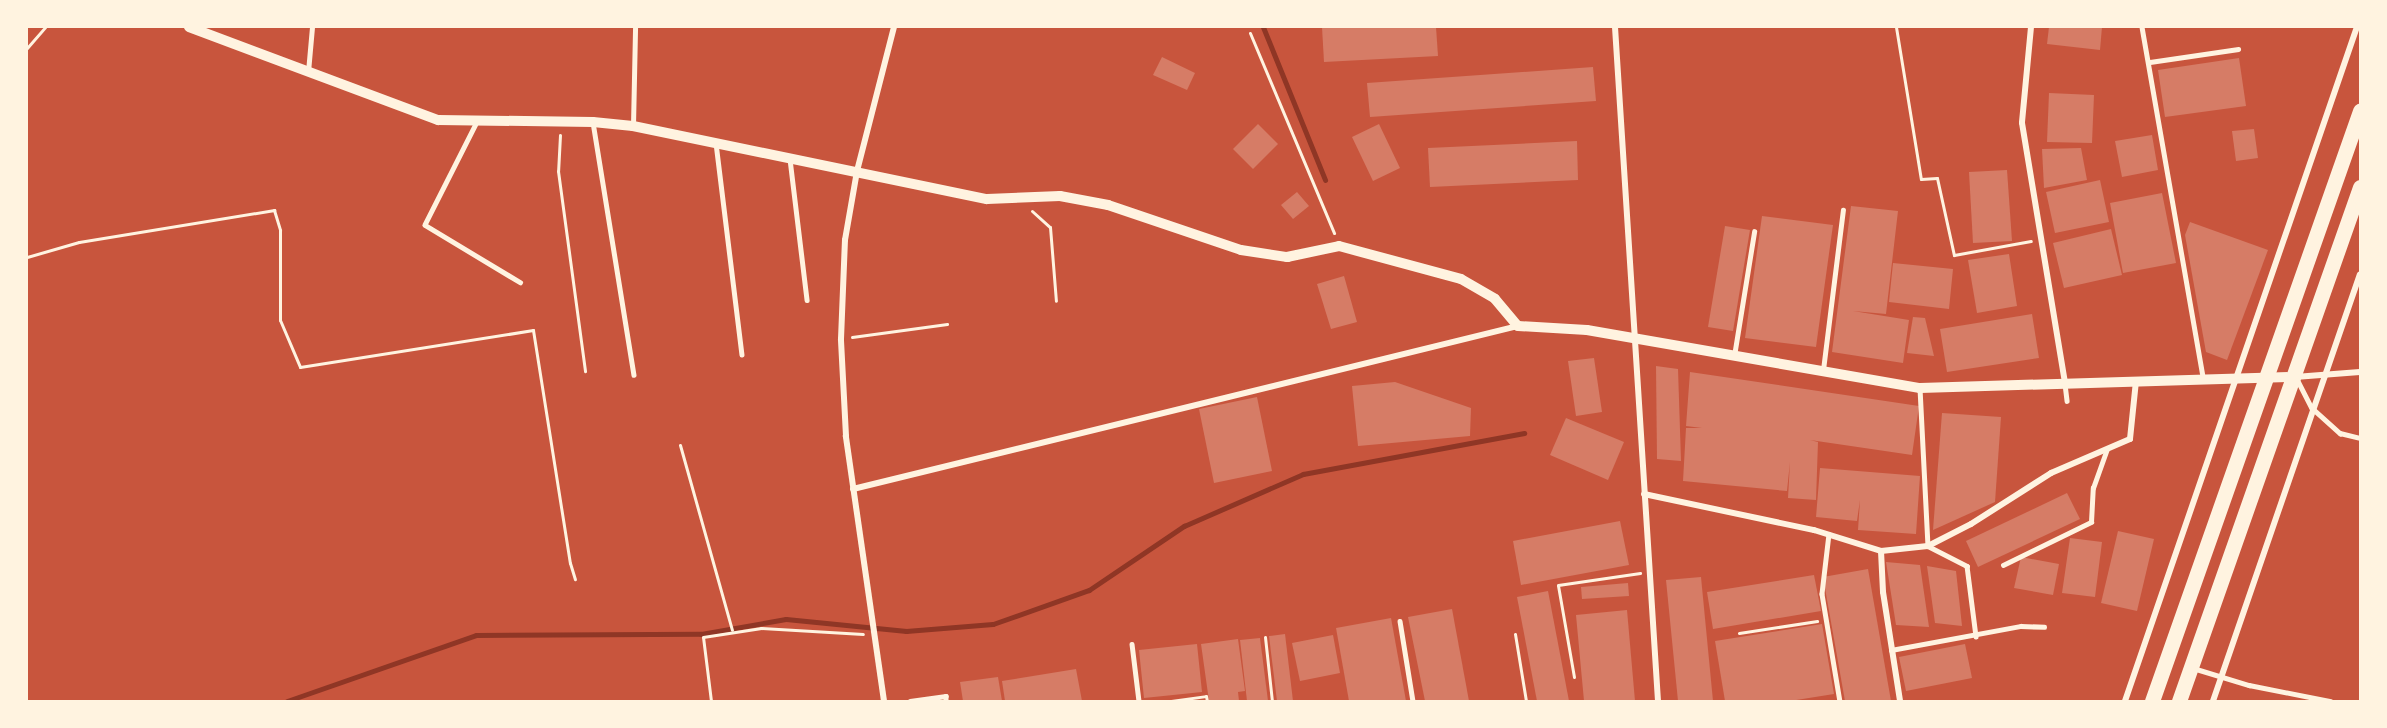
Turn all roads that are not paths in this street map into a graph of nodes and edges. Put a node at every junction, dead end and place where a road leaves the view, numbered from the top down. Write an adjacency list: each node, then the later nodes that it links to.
1 (189, 27): 11 (street)
2 (312, 27): 11 (lane)
3 (635, 27): 15 (lane)
4 (894, 27): 18 (street)
5 (1615, 27): 26 (street)
6 (2031, 27): 38 (street)
7 (2142, 27): 10 (lane)
8 (2357, 27): 36 (street)
9 (2238, 49): 10 (lane)
10 (2150, 62): 35 (lane)
11 (308, 72): 13 (street)
12 (2360, 111): 33 (main road)
13 (477, 121): 14 (street); 23 (lane)
14 (593, 122): 15 (street); 31 (lane)
15 (633, 126): 16 (street)
16 (715, 141): 17 (street); 27 (lane)
17 (789, 157): 18 (street); 24 (lane)
18 (857, 171): 25 (street); 44 (street)
19 (2360, 187): 34 (main road)
20 (1843, 210): 29 (lane)
21 (1755, 232): 28 (lane)
22 (2360, 275): 32 (street)
23 (520, 282)
24 (807, 300)
25 (1518, 326): 26 (street); 44 (street)
26 (1636, 339): 28 (street); 45 (street)
27 (742, 354)
28 (1733, 358): 29 (street)
29 (1823, 372): 39 (street)
30 (2360, 372): 32 (street)
31 (634, 375)
32 (2323, 376): 34 (street); 41 (street)
33 (2269, 377): 34 (street); 36 (street); 66 (main road)
34 (2295, 377): 41 (lane); 55 (main road)
35 (2203, 378): 36 (street); 37 (street)
36 (2239, 378): 65 (street)
37 (2136, 380): 38 (street); 43 (street)
38 (2065, 384): 39 (street); 40 (lane)
39 (1920, 388): 47 (lane)
40 (2067, 401)
41 (2312, 408): 42 (lane); 56 (street)
42 (2360, 438)
43 (2108, 448): 47 (street); 49 (lane)
44 (853, 489): 57 (street)
45 (1644, 494): 46 (street); 62 (street)
46 (1829, 534): 48 (street); 63 (lane)
47 (1928, 546): 48 (street); 52 (lane)
48 (1881, 550): 54 (street)
49 (2003, 565)
50 (1400, 621): 61 (lane)
51 (2044, 627): 52 (lane)
52 (1976, 636): 54 (lane)
53 (1132, 644): 60 (lane)
54 (1891, 650): 64 (street)
55 (2192, 668): 56 (lane); 67 (main road)
56 (2221, 678): 68 (street); 69 (lane)
57 (884, 701)
58 (910, 701): 59 (lane)
59 (946, 701)
60 (1139, 701)
61 (1413, 701)
62 (1658, 701)
63 (1840, 701)
64 (1900, 701)
65 (2125, 701)
66 (2152, 701)
67 (2179, 701)
68 (2212, 701)
69 (2330, 701)

